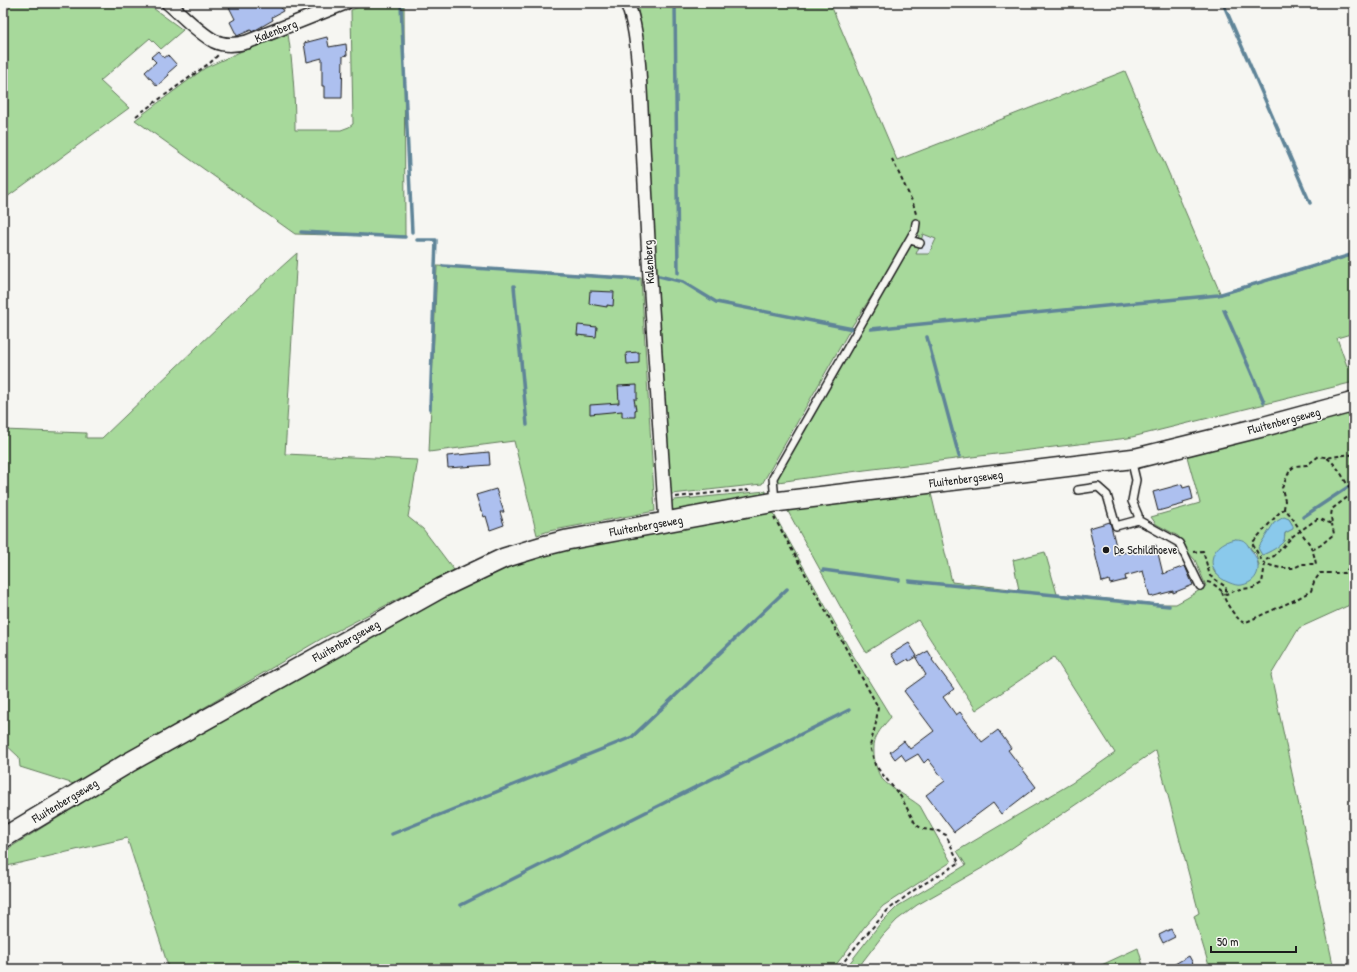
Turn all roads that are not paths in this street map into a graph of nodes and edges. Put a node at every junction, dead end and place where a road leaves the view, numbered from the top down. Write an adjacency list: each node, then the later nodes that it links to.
1 (168, 3): 2 (street, Kalenberg)
2 (345, 3)
3 (627, 3): 12 (street, Kalenberg)
4 (916, 223): 5 (lane)
5 (910, 240): 6 (lane); 10 (lane)
6 (920, 243)
7 (1354, 402): 8 (street, Fluitenbergseweg)
8 (1131, 459): 10 (street, Fluitenbergseweg); 11 (lane)
9 (1078, 490): 11 (lane)
10 (776, 509): 12 (street, Fluitenbergseweg)
11 (1138, 520): 13 (lane)
12 (666, 522): 14 (street, Fluitenbergseweg)
13 (1202, 584)
14 (3, 838)

